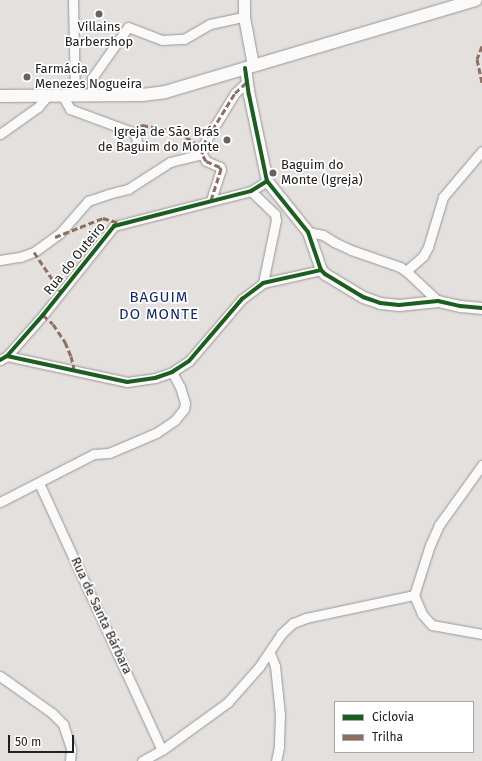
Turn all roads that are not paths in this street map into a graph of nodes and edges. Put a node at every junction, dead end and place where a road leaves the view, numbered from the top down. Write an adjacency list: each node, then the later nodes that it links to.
1 (73, 0): 10 (street)
2 (244, 0): 4 (street)
3 (476, 0): 5 (main road)
4 (244, 17): 5 (street); 11 (street)
5 (249, 66): 6 (street); 11 (main road)
6 (247, 82): 15 (street); 16 (street)
7 (0, 96): 8 (main road)
8 (48, 96): 9 (main road); 12 (street)
9 (62, 96): 10 (main road); 13 (street)
10 (75, 96): 11 (main road)
11 (92, 96)
12 (0, 134)
13 (137, 142)
14 (482, 152): 22 (street)
15 (202, 154): 18 (street); 20 (street)
16 (267, 181): 17 (street, Rua do Outeiro); 19 (street)
17 (251, 191): 18 (street, Rua do Outeiro); 23 (street)
18 (211, 200): 26 (street, Rua do Outeiro)
19 (308, 232): 21 (street); 22 (street)
20 (0, 260)
21 (321, 270): 23 (street); 24 (street)
22 (406, 271): 24 (street)
23 (263, 282): 27 (street)
24 (438, 302): 25 (street)
25 (482, 308)
26 (4, 358): 27 (street)
27 (172, 372): 29 (street)
28 (482, 465): 31 (street)
29 (39, 483): 30 (street); 35 (street, Rua de Santa Bárbara)
30 (0, 502)
31 (414, 595): 32 (street); 33 (street)
32 (482, 634)
33 (270, 653): 35 (street); 38 (street)
34 (0, 676): 36 (street)
35 (162, 750): 37 (street)
36 (70, 761)
37 (142, 761)
38 (276, 761)

